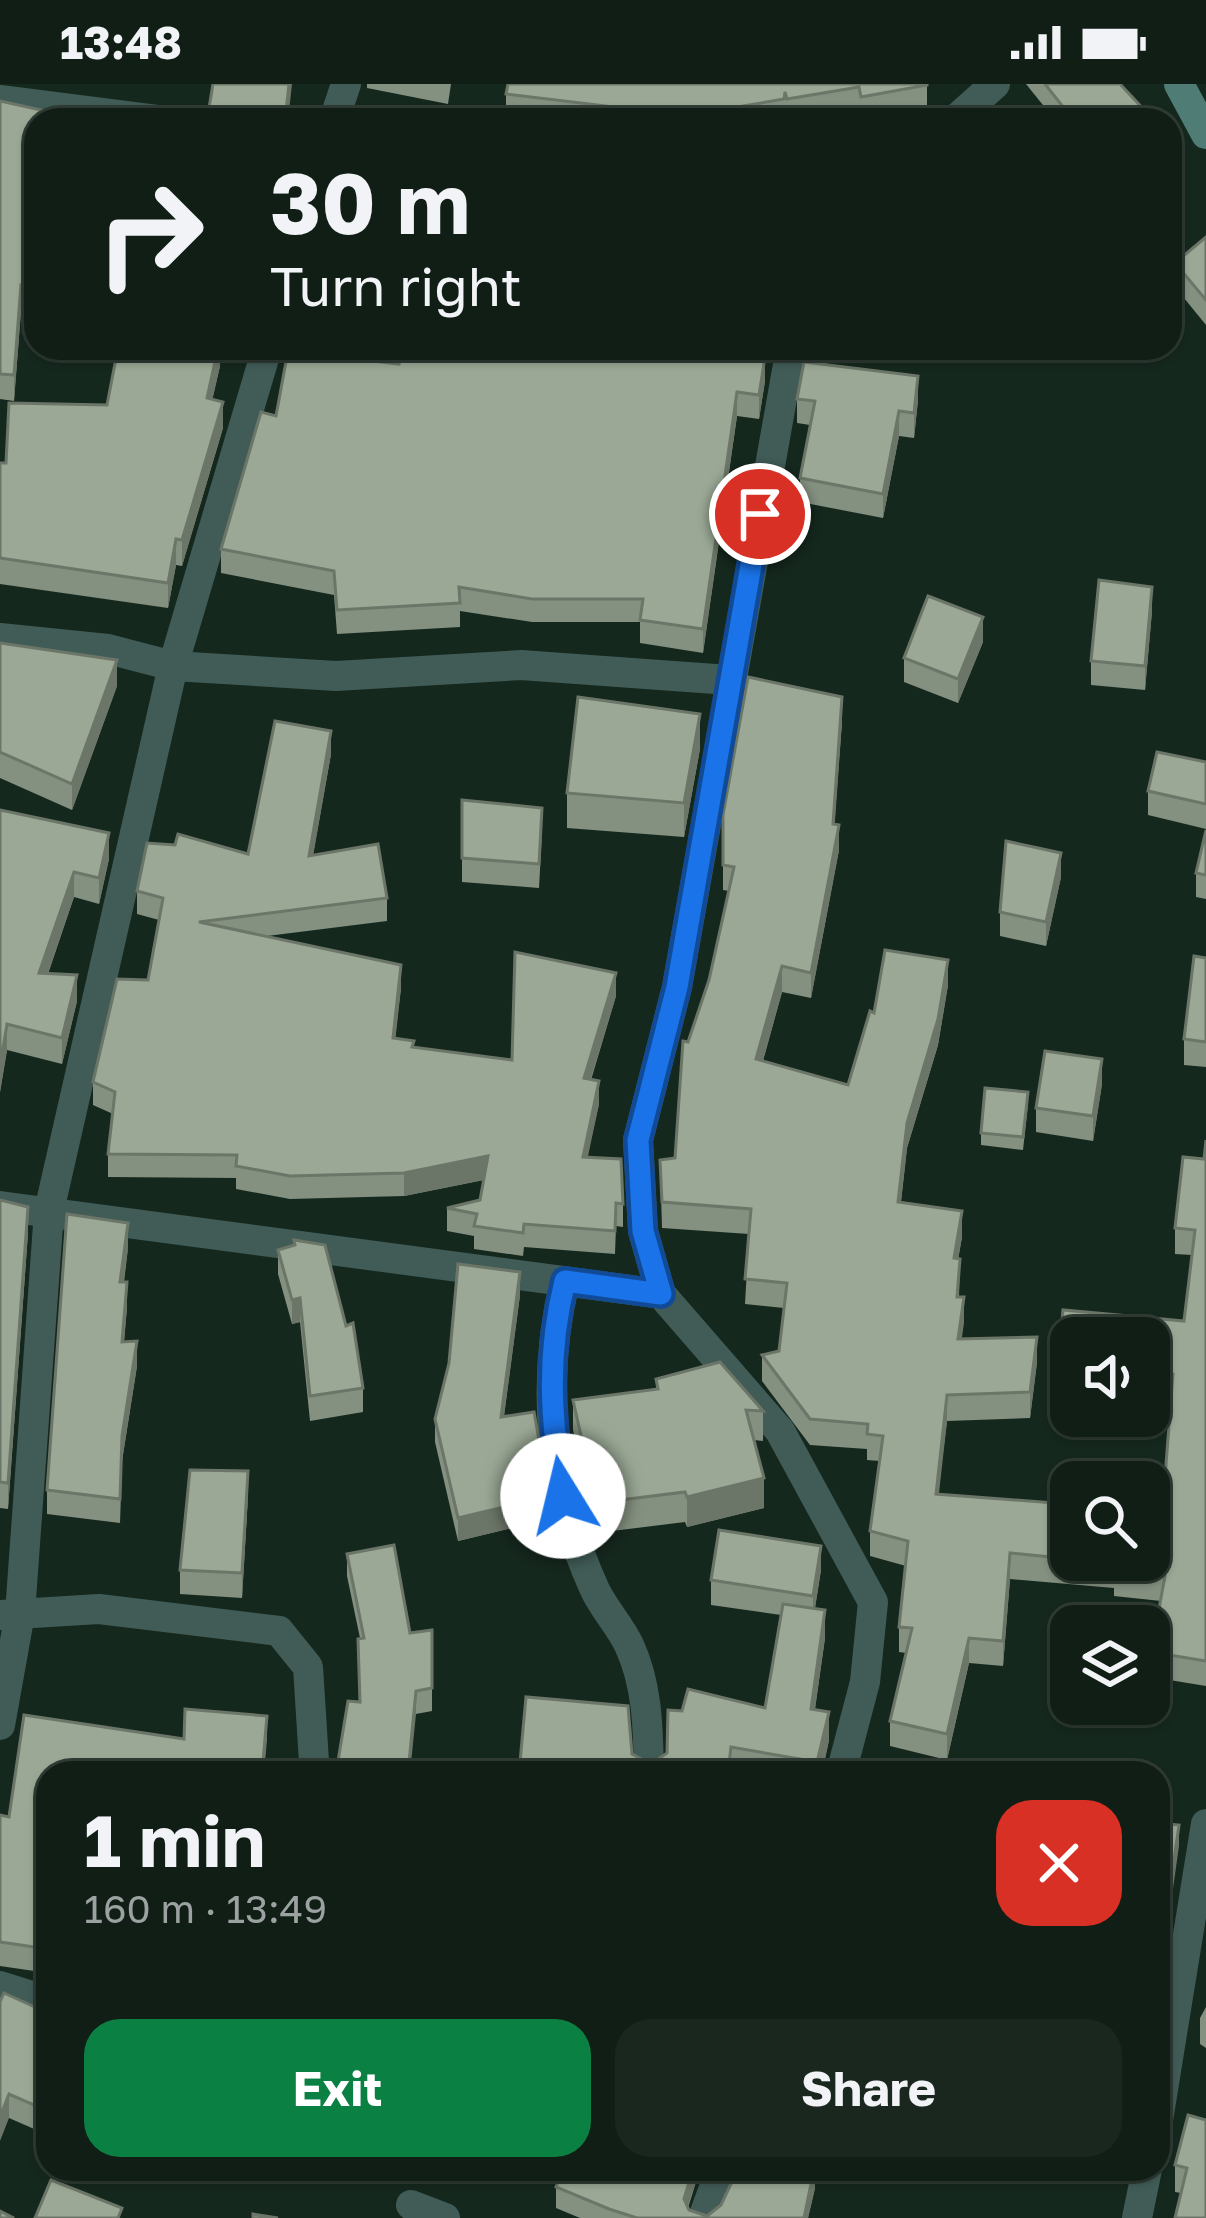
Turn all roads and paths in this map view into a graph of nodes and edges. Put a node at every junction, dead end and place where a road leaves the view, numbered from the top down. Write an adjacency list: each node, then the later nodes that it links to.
1 (994, 84): 5 (street)
2 (1179, 84): 6 (main road)
3 (0, 100): 4 (street)
4 (63, 108)
5 (968, 108)
6 (1206, 134)
7 (263, 360): 10 (street)
8 (789, 360): 11 (street)
9 (0, 638): 10 (street)
10 (173, 666): 11 (street); 13 (street)
11 (729, 680): 15 (street)
12 (0, 1206): 13 (street)
13 (49, 1211): 14 (street); 16 (street)
14 (565, 1281): 15 (street); 19 (street)
15 (661, 1294): 20 (street)
16 (10, 1614): 17 (street); 18 (street)
17 (0, 1725)
18 (314, 1761)
19 (649, 1761)
20 (844, 1761)
21 (1206, 1824): 24 (street)
22 (0, 1986): 23 (street)
23 (36, 1997)
24 (1170, 2046)
25 (717, 2181): 29 (street)
26 (1145, 2181): 30 (street)
27 (411, 2205): 28 (street)
28 (446, 2218)
29 (703, 2218)
30 (1137, 2218)

